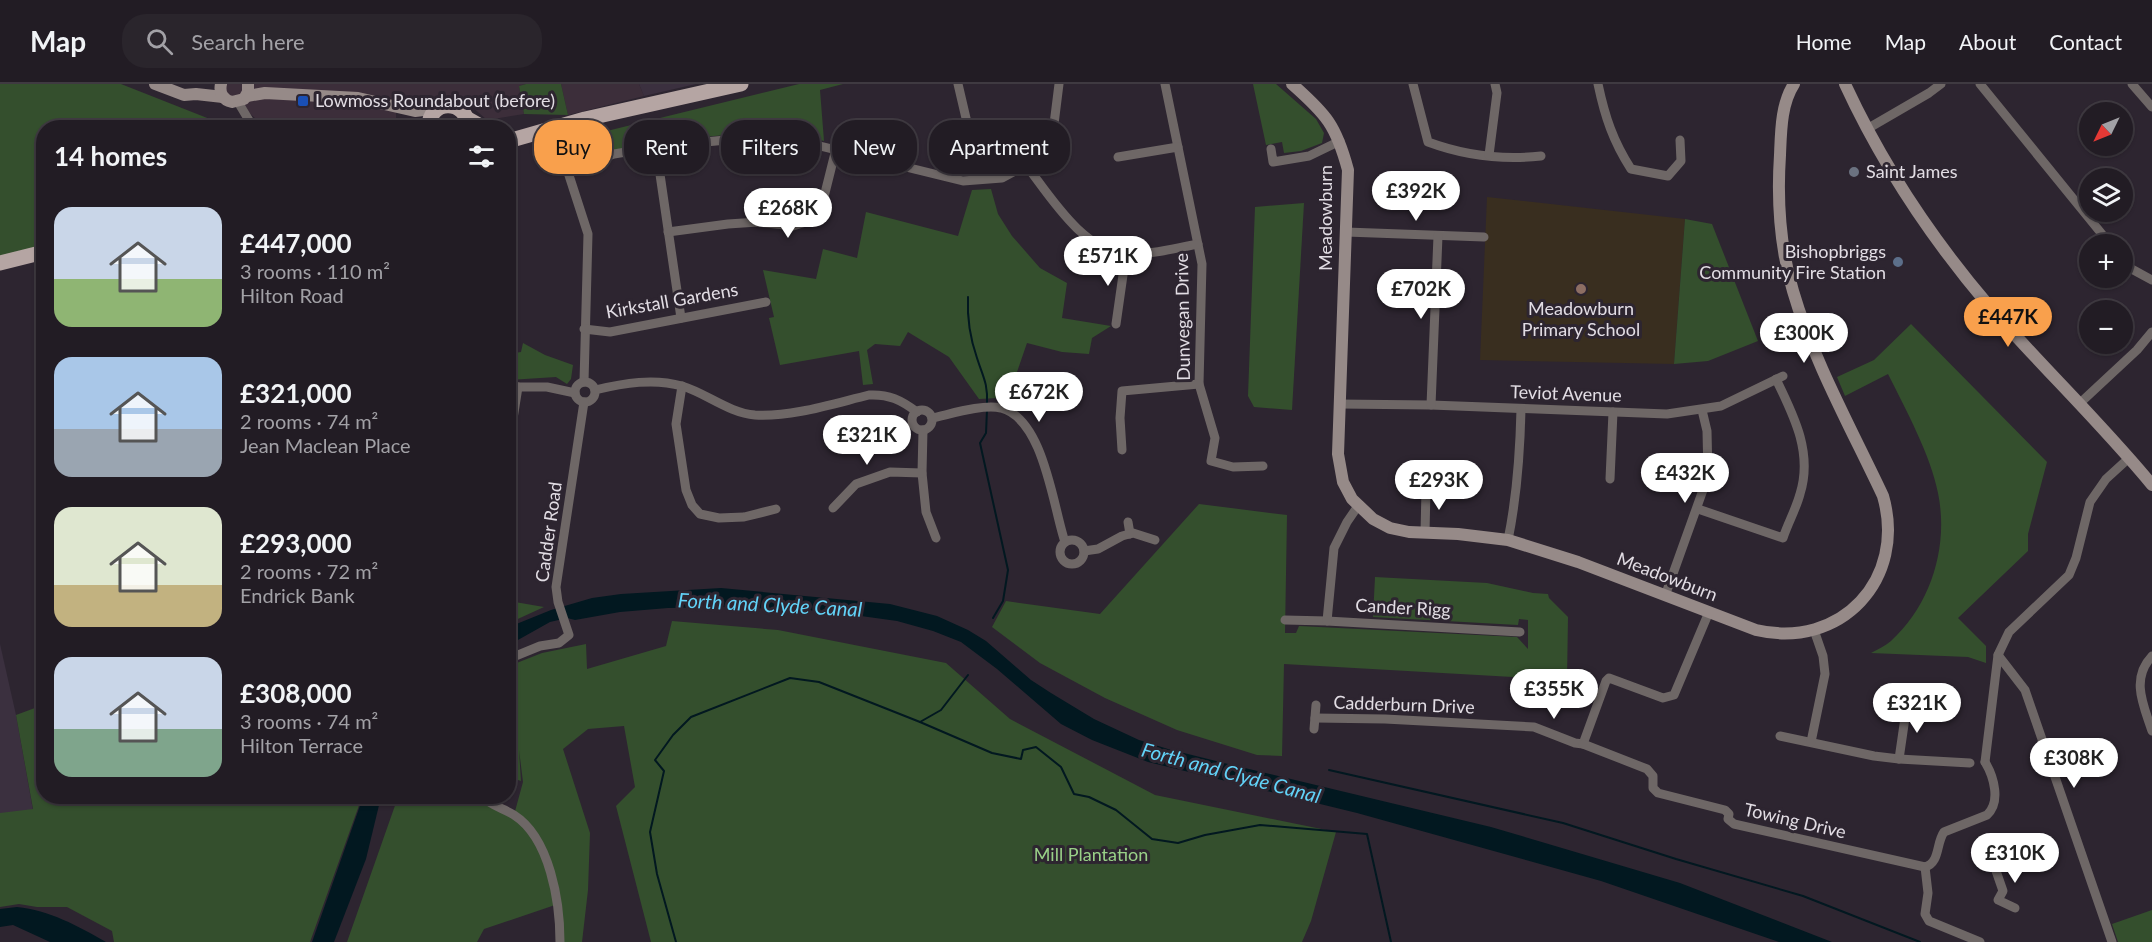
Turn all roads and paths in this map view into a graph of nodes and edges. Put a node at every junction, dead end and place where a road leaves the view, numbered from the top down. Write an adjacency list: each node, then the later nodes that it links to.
1 (155, 84): 17 (street)
2 (220, 84): 17 (street); 18 (street)
3 (741, 84): 26 (main road)
4 (958, 84): 46 (street)
5 (1059, 84): 27 (street)
6 (1165, 84): 34 (street, Dunvegan Drive)
7 (1292, 84): 31 (street, Meadowburn)
8 (1413, 84): 37 (street)
9 (1495, 84): 37 (street)
10 (1598, 84): 32 (street)
11 (1794, 84): 102 (street, Meadowburn)
12 (1845, 84): 28 (street)
13 (1941, 84): 28 (street)
14 (1980, 84): 49 (street)
15 (2132, 84): 19 (street)
16 (245, 92): 18 (street); 21 (street); 22 (street)
17 (196, 94): 18 (street)
18 (223, 97)
19 (2152, 107)
20 (440, 108): 21 (street); 24 (main road); 25 (main road)
21 (415, 111): 23 (street)
22 (250, 120)
23 (425, 120)
24 (430, 120)
25 (467, 120)
26 (582, 120)
27 (1054, 120)
28 (1867, 129): 71 (street)
29 (534, 134): 30 (main road)
30 (516, 138)
31 (1340, 141): 36 (street); 48 (street, Meadowburn)
32 (1680, 141)
33 (709, 142): 35 (street)
34 (1178, 147): 39 (street); 52 (street, Dunvegan Drive)
35 (832, 148)
36 (1271, 149)
37 (1489, 155): 38 (street)
38 (1541, 156)
39 (1118, 158)
40 (832, 165): 47 (street)
41 (917, 170): 46 (street)
42 (569, 174): 61 (street)
43 (660, 174): 47 (street)
44 (1009, 174): 46 (street)
45 (1033, 174): 54 (street)
46 (980, 178)
47 (668, 232): 59 (street)
48 (1346, 232): 50 (street); 70 (street, Meadowburn)
49 (2102, 234)
50 (1438, 236): 51 (street); 72 (street)
51 (1484, 237)
52 (1198, 244): 54 (street); 64 (street, Dunvegan Drive)
53 (36, 254): 55 (main road)
54 (1126, 254): 60 (street)
55 (0, 263)
56 (2133, 270): 57 (street)
57 (2152, 280)
58 (766, 302): 59 (street, Kirkstall Gardens)
59 (681, 318): 61 (street, Kirkstall Gardens)
60 (1116, 324)
61 (584, 330): 63 (street)
62 (2152, 332): 71 (street)
63 (584, 382): 67 (street); 68 (street)
64 (1199, 384): 79 (street); 81 (street, Dunvegan Drive)
65 (516, 386): 68 (street)
66 (682, 386): 67 (street); 75 (street); 88 (street)
67 (595, 390): 69 (street)
68 (575, 393): 69 (street)
69 (584, 402): 105 (street, Cadder Road)
70 (1340, 404): 72 (street, Teviot Avenue); 86 (street, Meadowburn)
71 (2079, 404): 80 (street)
72 (1431, 405): 73 (street, Teviot Avenue)
73 (1521, 409): 76 (street, Teviot Avenue); 95 (street)
74 (1702, 410): 76 (street, Teviot Avenue); 89 (street); 89 (street, Teviot Avenue)
75 (917, 412): 77 (street); 78 (street)
76 (1613, 412): 83 (street)
77 (932, 418): 78 (street); 96 (street)
78 (923, 430): 82 (street)
79 (1122, 450)
80 (2129, 458): 84 (street); 104 (street)
81 (1263, 466)
82 (922, 473): 87 (street); 93 (street)
83 (1610, 479)
84 (2152, 485)
85 (1426, 489): 91 (street)
86 (1358, 506): 91 (street, Meadowburn); 101 (street)
87 (833, 508)
88 (776, 509)
89 (1698, 510): 98 (street)
90 (1128, 522): 92 (street)
91 (1425, 533): 95 (street, Meadowburn)
92 (1130, 534): 94 (street); 97 (street)
93 (936, 537)
94 (1155, 540)
95 (1508, 540): 98 (street, Meadowburn)
96 (1065, 542): 97 (street); 97 (street)
97 (1084, 551)
98 (1665, 596): 99 (street, Meadowburn)
99 (1708, 612): 102 (street, Meadowburn); 114 (street)
100 (1285, 620): 101 (street, Cander Rigg)
101 (1328, 621): 103 (street, Cander Rigg)
102 (1814, 630): 113 (street)
103 (1520, 632)
104 (1998, 655): 116 (street); 123 (street)
105 (516, 656)
106 (2152, 656): 111 (street)
107 (1907, 704): 115 (street)
108 (1316, 705): 109 (street)
109 (1315, 718): 110 (street); 114 (street, Cadderburn Drive)
110 (1314, 729)
111 (2152, 731)
112 (1780, 736): 113 (street)
113 (1811, 742): 115 (street)
114 (1583, 744): 119 (street, Towing Drive)
115 (1899, 759): 116 (street)
116 (1977, 763): 119 (street)
117 (492, 804): 121 (street)
118 (1994, 865): 120 (street)
119 (1925, 867): 122 (street)
120 (2015, 908)
121 (560, 942)
122 (1980, 942)
123 (2112, 942)

